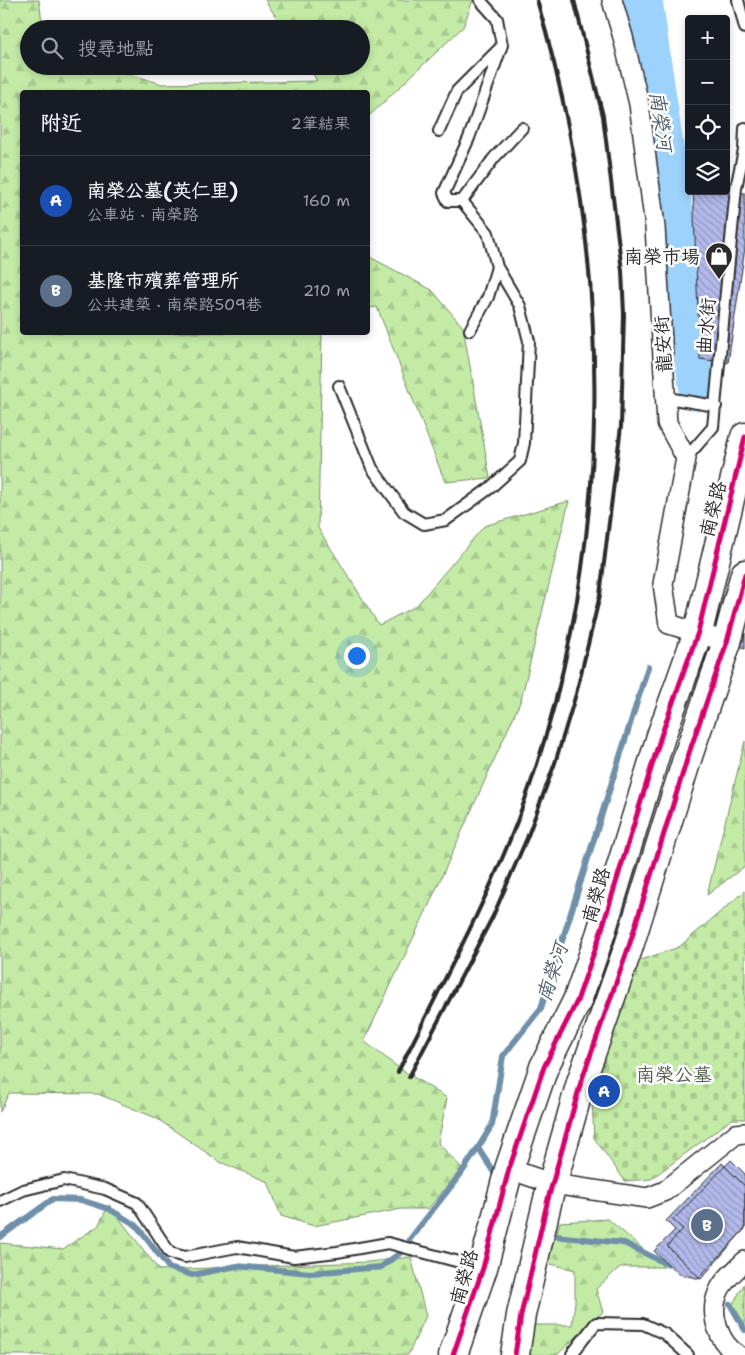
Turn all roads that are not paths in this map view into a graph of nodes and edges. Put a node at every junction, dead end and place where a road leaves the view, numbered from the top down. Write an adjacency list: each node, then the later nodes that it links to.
1 (480, 0): 5 (lane)
2 (612, 0): 13 (street, 龍安街)
3 (738, 0): 4 (lane)
4 (745, 28)
5 (502, 45): 8 (lane); 9 (lane)
6 (522, 128): 9 (lane)
7 (745, 128): 14 (lane, 曲水街)
8 (439, 131)
9 (462, 201): 10 (lane)
10 (497, 267): 11 (lane); 12 (lane)
11 (470, 330)
12 (340, 386)
13 (667, 398): 14 (lane); 16 (street, 龍安街)
14 (716, 406): 16 (lane, 曲水街)
15 (745, 437): 18 (main road, 南榮路)
16 (686, 458): 18 (street)
17 (745, 574): 19 (main road)
18 (698, 632): 19 (street); 21 (main road, 南榮路)
19 (727, 642): 22 (main road)
20 (745, 1133): 22 (street)
21 (509, 1169): 22 (street); 25 (main road, 南榮路)
22 (553, 1184): 28 (main road)
23 (0, 1201): 25 (lane)
24 (745, 1261): 30 (street)
25 (483, 1268): 27 (main road, 南榮路)
26 (572, 1354): 29 (lane)
27 (453, 1355)
28 (515, 1355)
29 (688, 1355)
30 (738, 1355)

